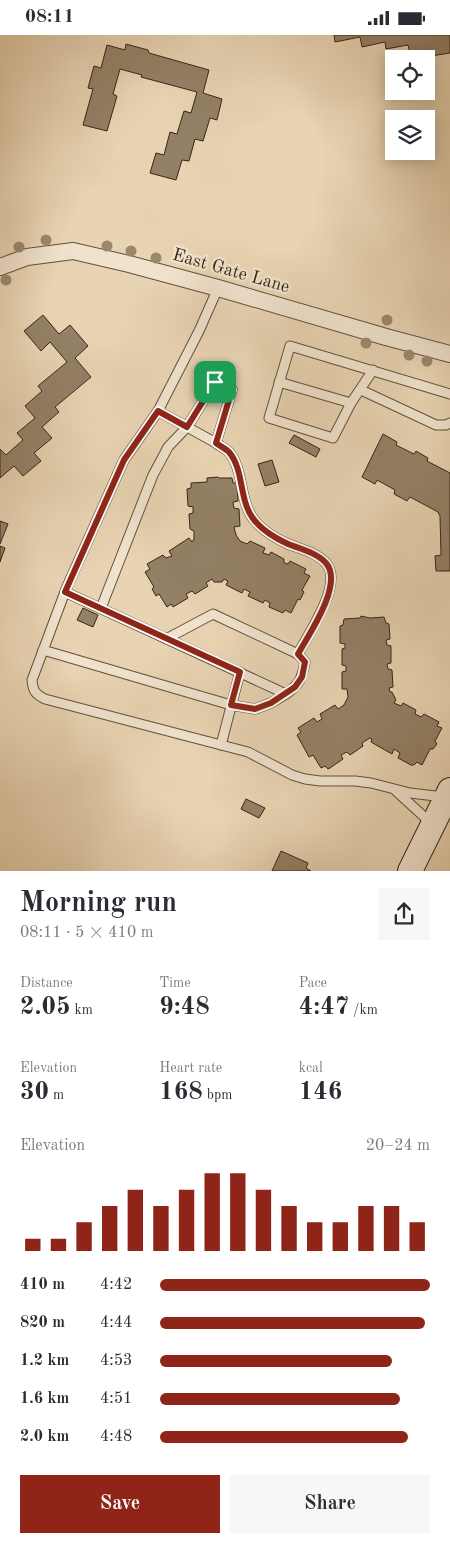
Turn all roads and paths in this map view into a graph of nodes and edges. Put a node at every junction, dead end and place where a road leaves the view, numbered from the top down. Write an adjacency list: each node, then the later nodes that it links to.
1 (0, 267): 2 (street, East Gate Lane)
2 (218, 288): 3 (street, East Gate Lane); 9 (lane)
3 (450, 354)
4 (373, 370): 5 (lane); 6 (lane); 7 (lane)
5 (279, 382): 8 (lane); 8 (lane)
6 (361, 389): 8 (lane); 10 (lane)
7 (450, 394)
8 (351, 403)
9 (158, 411): 11 (lane); 13 (lane)
10 (450, 423)
11 (187, 427): 12 (lane); 12 (lane); 14 (lane)
12 (216, 443): 17 (lane)
13 (65, 592): 14 (lane); 16 (lane)
14 (101, 608): 15 (lane)
15 (166, 639): 17 (lane); 18 (lane)
16 (43, 650): 20 (lane); 21 (lane)
17 (298, 654): 19 (lane)
18 (240, 672): 19 (lane); 20 (lane)
19 (286, 694): 20 (lane)
20 (231, 705): 21 (lane)
21 (221, 745): 22 (lane)
22 (394, 789): 23 (lane); 24 (lane)
23 (449, 794): 24 (street)
24 (433, 824): 25 (street)
25 (414, 869)

